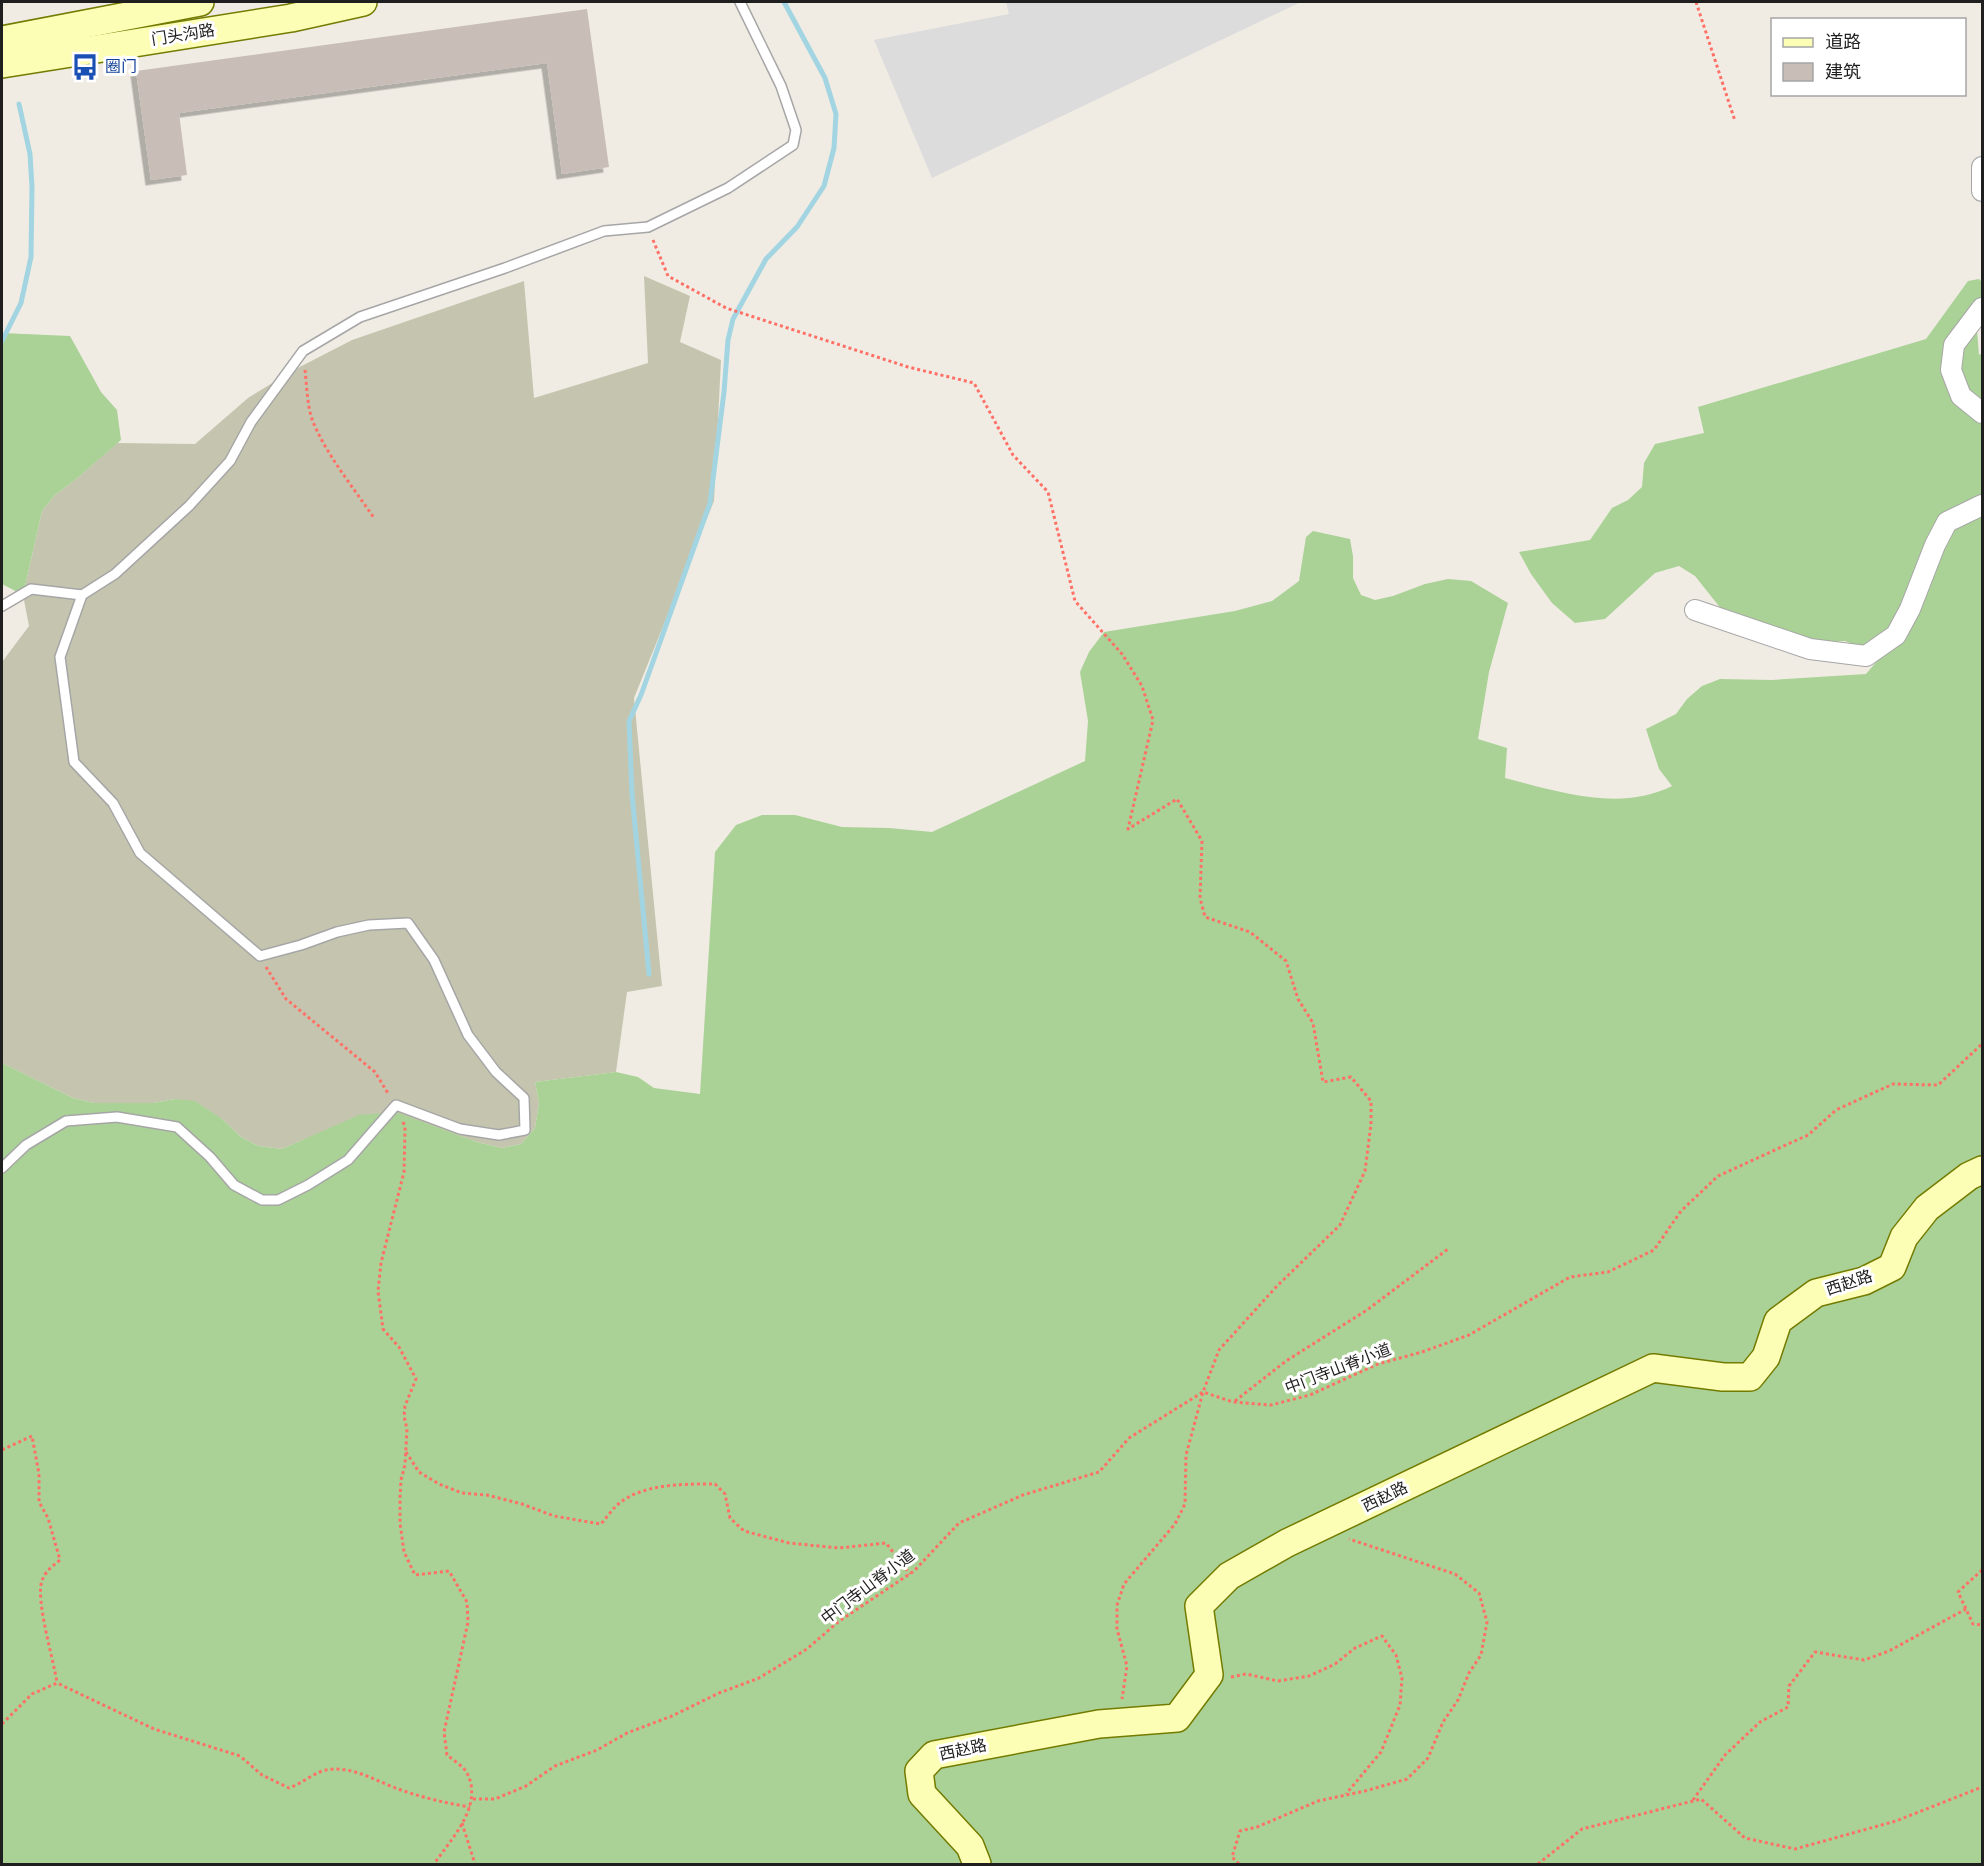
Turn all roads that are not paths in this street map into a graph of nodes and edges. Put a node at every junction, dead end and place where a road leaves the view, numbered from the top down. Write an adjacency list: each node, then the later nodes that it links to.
1 (200, 2): 4 (street, 门头沟路)
2 (363, 2): 5 (street, 门头沟路)
3 (740, 2): 11 (lane)
4 (2, 40)
5 (2, 64)
6 (1983, 167): 7 (street)
7 (1983, 191)
8 (1983, 308): 9 (street)
9 (1983, 414)
10 (1983, 505): 13 (street)
11 (82, 595): 12 (lane); 14 (lane)
12 (2, 606)
13 (1695, 610)
14 (2, 1168)
15 (1983, 1170): 16 (street, 西赵路)
16 (977, 1864)

